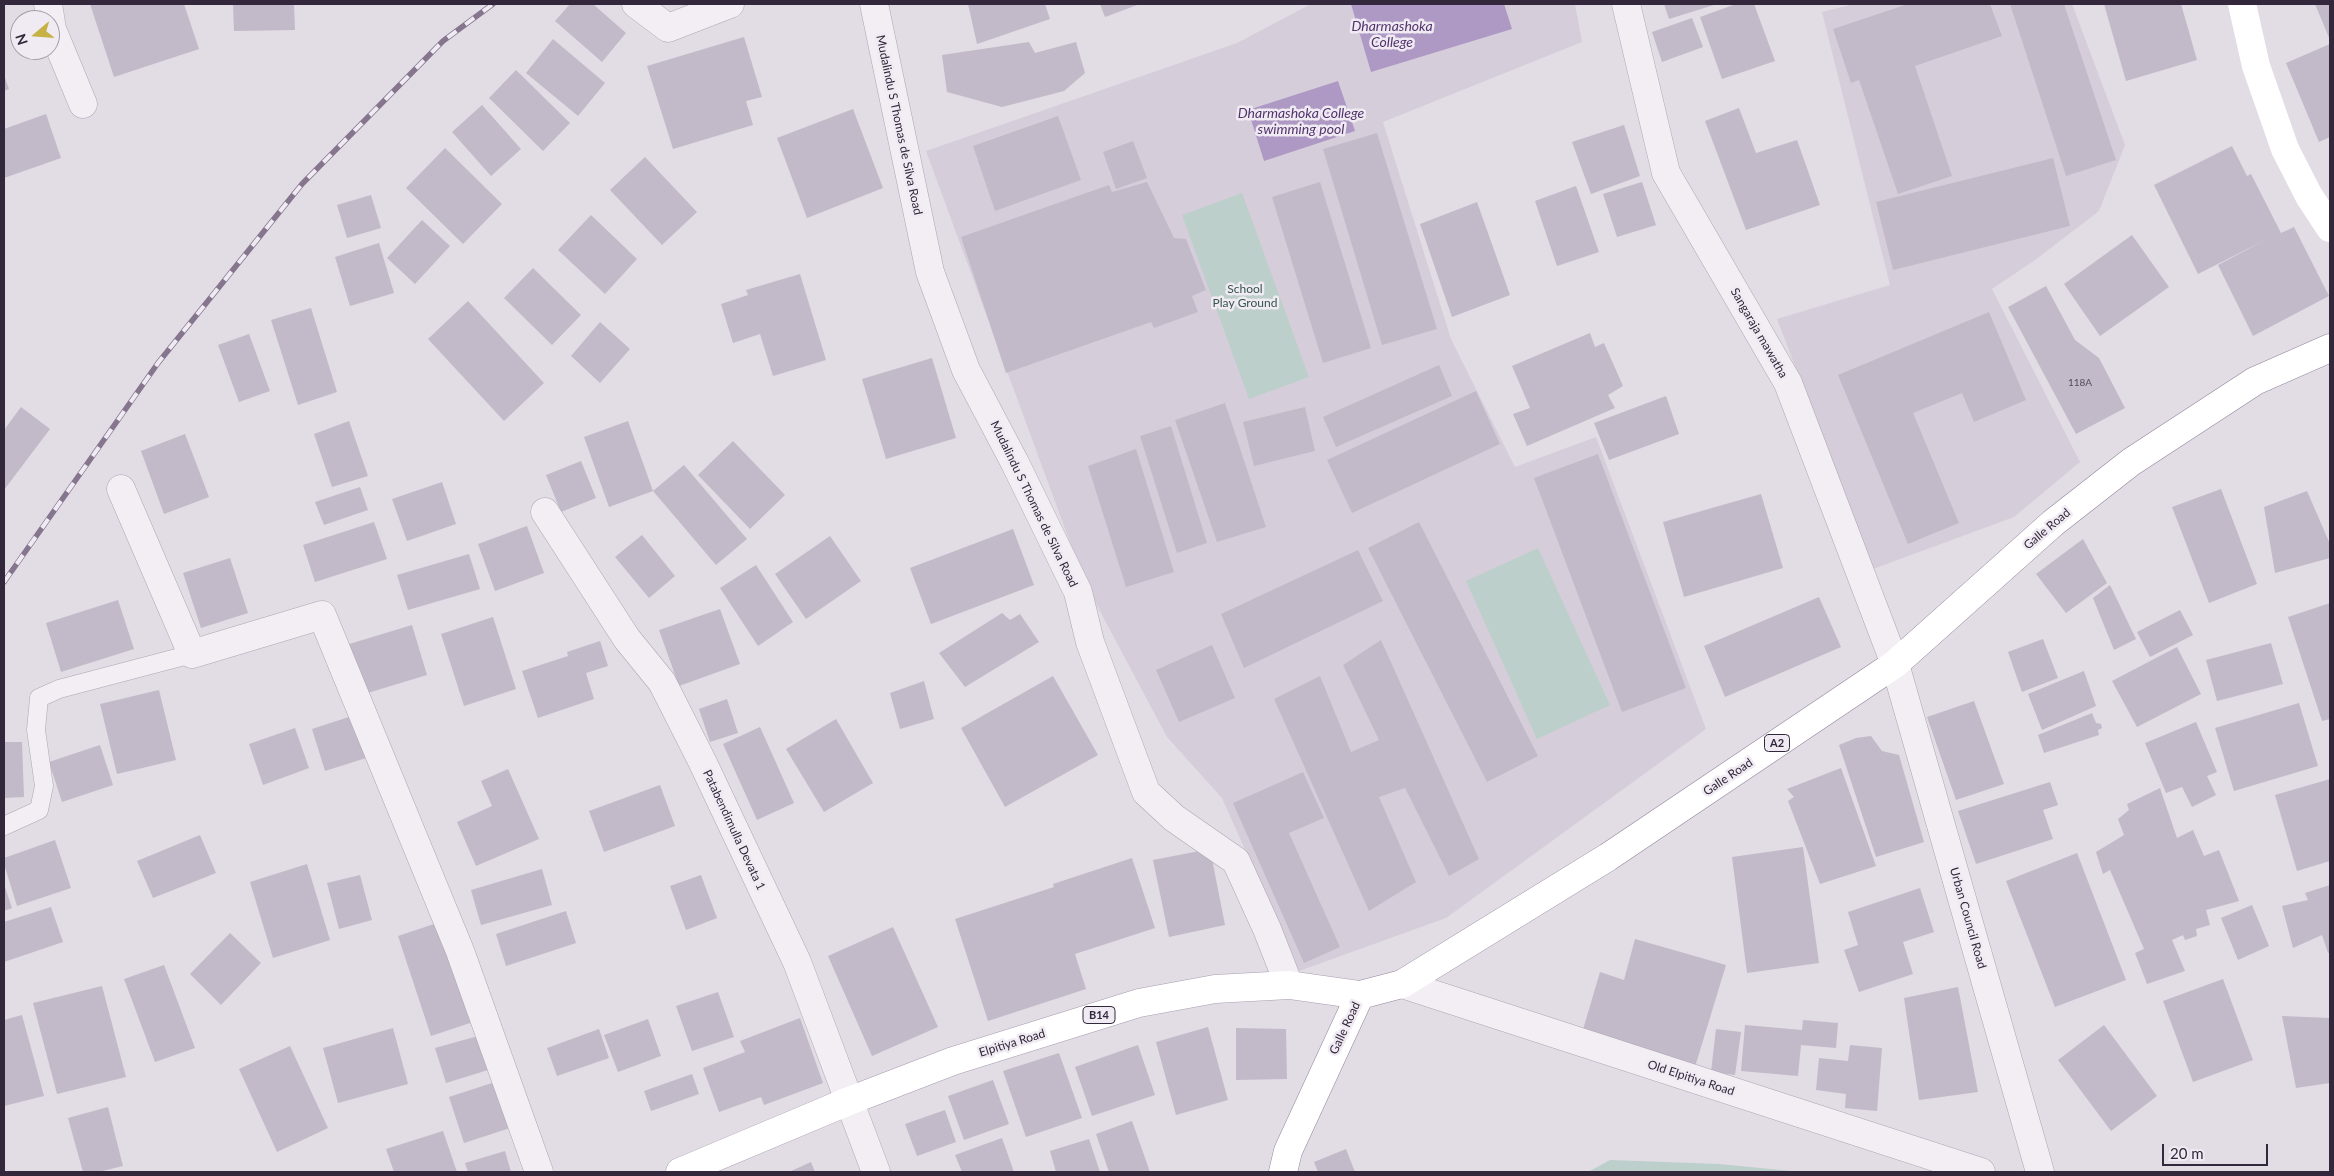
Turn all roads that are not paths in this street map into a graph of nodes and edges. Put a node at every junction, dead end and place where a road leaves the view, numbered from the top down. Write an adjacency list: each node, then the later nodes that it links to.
1 (48, 4): 7 (street)
2 (636, 4): 3 (street)
3 (730, 4)
4 (874, 4): 16 (street, Mudalindu S Thomas de Silva Road)
5 (1626, 4): 13 (street, Sangaraja mawatha)
6 (2242, 4): 8 (main road)
7 (83, 104)
8 (2330, 228)
9 (2330, 348): 13 (main road, Galle Road / A2)
10 (121, 489): 12 (street)
11 (544, 512): 18 (street, Patabendimulla Devata 1)
12 (192, 654): 14 (lane); 19 (street)
13 (1896, 664): 15 (main road, Galle Road / A2); 24 (street, Urban Council Road)
14 (4, 826)
15 (1402, 984): 17 (main road, Galle Road / A2); 23 (street, Old Elpitiya Road)
16 (1289, 985): 17 (main road, Elpitiya Road / B14); 18 (main road, Elpitiya Road / B14)
17 (1360, 995): 22 (main road, Galle Road)
18 (849, 1101): 20 (main road, Elpitiya Road / B14); 21 (street, Patabendimulla Devata 1)
19 (538, 1172)
20 (680, 1172)
21 (876, 1172)
22 (1283, 1172)
23 (1981, 1172)
24 (2040, 1172)

